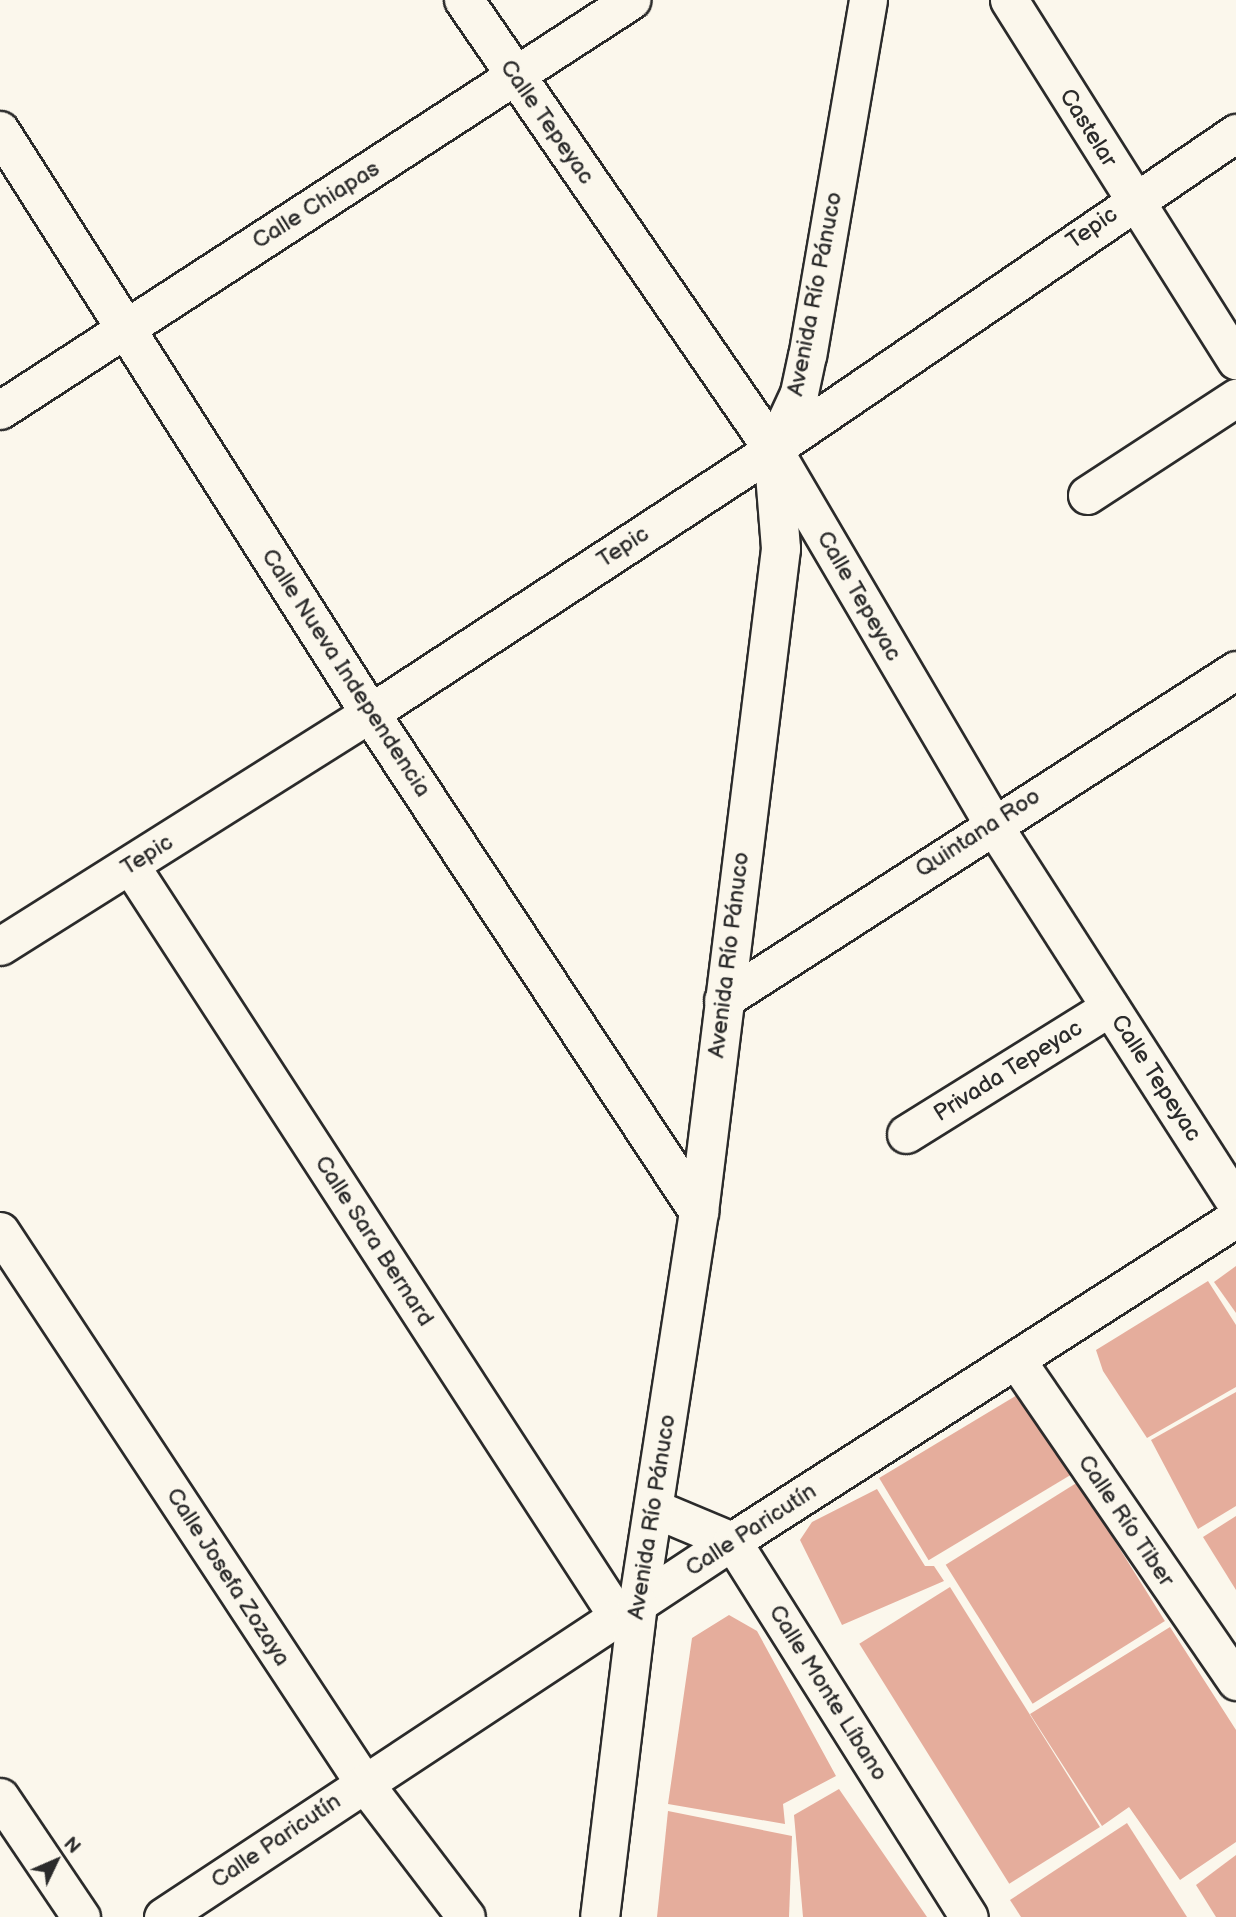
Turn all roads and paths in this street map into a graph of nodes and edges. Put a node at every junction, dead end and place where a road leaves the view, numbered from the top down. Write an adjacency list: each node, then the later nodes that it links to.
1 (464, 0): 5 (street, Calle Tepeyac)
2 (631, 0): 5 (street, Calle Chiapas)
3 (868, 0): 13 (street, Avenida Río Pánuco)
4 (1009, 0): 8 (street, Castelar)
5 (516, 78): 9 (street, Calle Chiapas); 13 (street, Calle Tepeyac)
6 (0, 131): 9 (street, Calle Nueva Independencia)
7 (1236, 133): 8 (street, Tepic)
8 (1132, 200): 10 (street, Castelar); 13 (street, Tepic)
9 (125, 327): 12 (street, Calle Chiapas); 16 (street, Calle Nueva Independencia)
10 (1236, 361)
11 (1236, 398): 14 (street)
12 (0, 410)
13 (774, 449): 16 (street, Tepic); 17 (street, Calle Tepeyac); 20 (street, Avenida Río Pánuco)
14 (1087, 495)
15 (1236, 670): 17 (street, Quintana Roo)
16 (370, 713): 18 (street, Tepic); 24 (street, Calle Nueva Independencia)
17 (992, 823): 20 (street, Quintana Roo); 21 (street, Calle Tepeyac)
18 (130, 865): 19 (street, Tepic); 30 (street, Calle Sara Bernard)
19 (0, 946)
20 (723, 999): 24 (street, Avenida Río Pánuco)
21 (1110, 1007): 22 (street, Privada Tepeyac); 23 (street, Calle Tepeyac)
22 (906, 1134)
23 (1236, 1203)
24 (699, 1212): 28 (street, Avenida Río Pánuco)
25 (1236, 1218): 27 (street, Calle Paricutín)
26 (0, 1231): 32 (street, Calle Josefa Zozaya)
27 (1017, 1361): 29 (street, Calle Paricutín); 31 (street, Calle Río Tiber)
28 (653, 1508): 29 (street); 30 (street, Avenida Río Pánuco)
29 (732, 1541): 30 (street, Calle Paricutín); 38 (street, Calle Monte Líbano)
30 (628, 1611): 32 (street, Calle Paricutín); 37 (street, Avenida Río Pánuco)
31 (1236, 1681)
32 (364, 1783): 35 (street, Calle Paricutín); 36 (street, Calle Josefa Zozaya)
33 (0, 1797): 34 (street)
34 (81, 1917)
35 (163, 1917)
36 (466, 1917)
37 (600, 1917)
38 (969, 1917)

